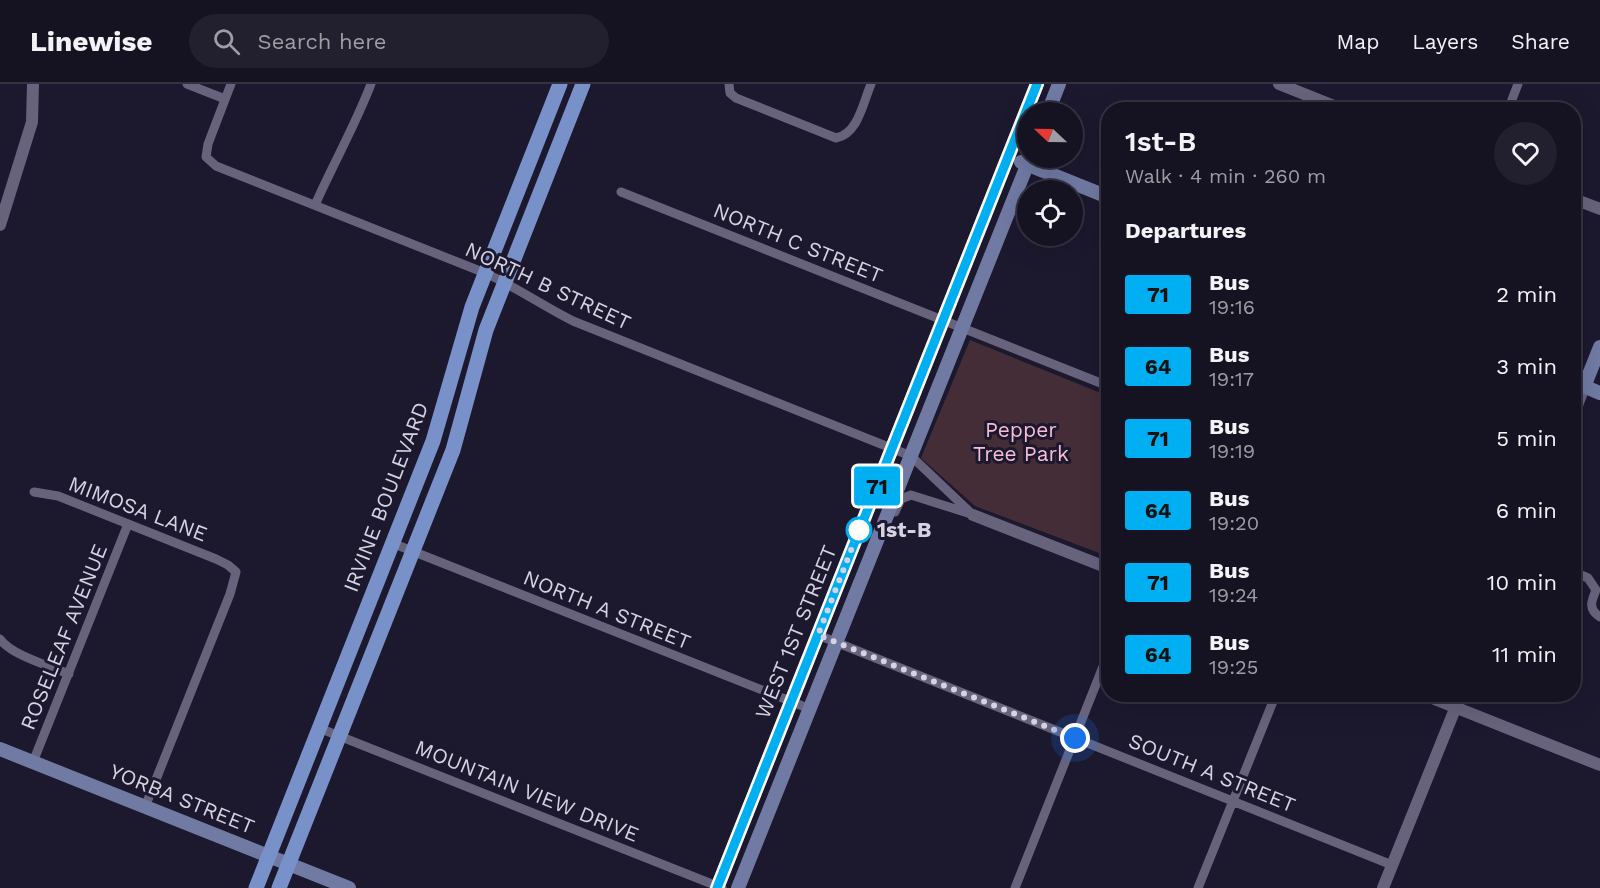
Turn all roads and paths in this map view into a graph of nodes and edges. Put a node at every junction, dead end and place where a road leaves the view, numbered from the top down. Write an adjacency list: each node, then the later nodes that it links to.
1 (33, 84): 28 (street)
2 (187, 84): 13 (street)
3 (231, 84): 13 (street)
4 (371, 84): 26 (street)
5 (560, 84): 14 (main road, IRVINE BOULEVARD)
6 (583, 84): 18 (main road, IRVINE BOULEVARD)
7 (871, 84): 12 (street)
8 (1037, 84): 19 (main road, WEST 1ST STREET)
9 (1059, 84): 15 (main road)
10 (1279, 84): 16 (street)
11 (1518, 84): 17 (street)
12 (729, 88)
13 (225, 99): 26 (street, NORTH B STREET)
14 (554, 99): 18 (main road); 29 (main road, IRVINE BOULEVARD)
15 (1052, 102)
16 (1317, 102)
17 (1511, 102)
18 (573, 107): 30 (main road, IRVINE BOULEVARD)
19 (1008, 157): 20 (main road); 31 (main road, WEST 1ST STREET)
20 (1017, 159)
21 (1026, 168): 32 (main road, WEST 1ST STREET)
22 (1044, 168): 24 (main road)
23 (621, 192): 31 (street, NORTH C STREET)
24 (1101, 194)
25 (1581, 202): 27 (street)
26 (315, 205): 29 (street, NORTH B STREET)
27 (1600, 209)
28 (0, 225)
29 (485, 273): 30 (street, NORTH B STREET); 43 (main road, IRVINE BOULEVARD)
30 (504, 282): 38 (street, NORTH B STREET); 45 (main road, IRVINE BOULEVARD)
31 (943, 320): 32 (street, NORTH C STREET); 38 (main road, WEST 1ST STREET)
32 (962, 328): 35 (street, NORTH C STREET); 39 (main road, WEST 1ST STREET)
33 (1600, 347): 34 (main road)
34 (1581, 380)
35 (1101, 383)
36 (1581, 385): 37 (main road)
37 (1600, 393)
38 (892, 449): 39 (street, NORTH B STREET); 49 (main road, WEST 1ST STREET)
39 (911, 456): 41 (street); 44 (main road, WEST 1ST STREET)
40 (34, 492): 42 (street, MIMOSA LANE)
41 (973, 515): 44 (street); 46 (street)
42 (128, 524): 53 (street, ROSELEAF AVENUE); 67 (street, MIMOSA LANE)
43 (392, 543): 45 (street, NORTH A STREET); 60 (main road, IRVINE BOULEVARD)
44 (875, 545): 51 (main road, WEST 1ST STREET)
45 (413, 552): 54 (street, NORTH A STREET); 61 (main road, IRVINE BOULEVARD)
46 (1101, 565)
47 (1581, 575): 48 (street)
48 (1600, 617)
49 (818, 635): 51 (street, SOUTH A STREET); 54 (main road, WEST 1ST STREET)
50 (0, 639): 53 (street)
51 (836, 643): 59 (main road, WEST 1ST STREET); 62 (street, SOUTH A STREET)
52 (1101, 672): 62 (street)
53 (69, 674): 64 (street, ROSELEAF AVENUE)
54 (791, 702): 59 (street, NORTH A STREET); 71 (main road, WEST 1ST STREET)
55 (1273, 702): 66 (street)
56 (1441, 702): 58 (street)
57 (1458, 702): 58 (street)
58 (1455, 708): 65 (street); 70 (street)
59 (810, 709): 75 (main road, WEST 1ST STREET)
60 (319, 728): 61 (street, MOUNTAIN VIEW DRIVE); 68 (main road, IRVINE BOULEVARD)
61 (339, 736): 69 (main road, IRVINE BOULEVARD); 71 (street, MOUNTAIN VIEW DRIVE)
62 (1075, 738): 66 (street, SOUTH A STREET); 76 (street)
63 (1, 752): 64 (main road, YORBA STREET)
64 (33, 762): 67 (main road, YORBA STREET)
65 (1600, 765)
66 (1233, 801): 70 (street, SOUTH A STREET); 77 (street)
67 (145, 807): 68 (main road, YORBA STREET)
68 (269, 856): 69 (main road, YORBA STREET); 72 (main road, IRVINE BOULEVARD)
69 (288, 864): 73 (main road, IRVINE BOULEVARD); 74 (main road, YORBA STREET)
70 (1392, 865): 78 (street)
71 (719, 887)
72 (256, 888)
73 (279, 888)
74 (349, 888)
75 (738, 888)
76 (1015, 888)
77 (1198, 888)
78 (1383, 888)

